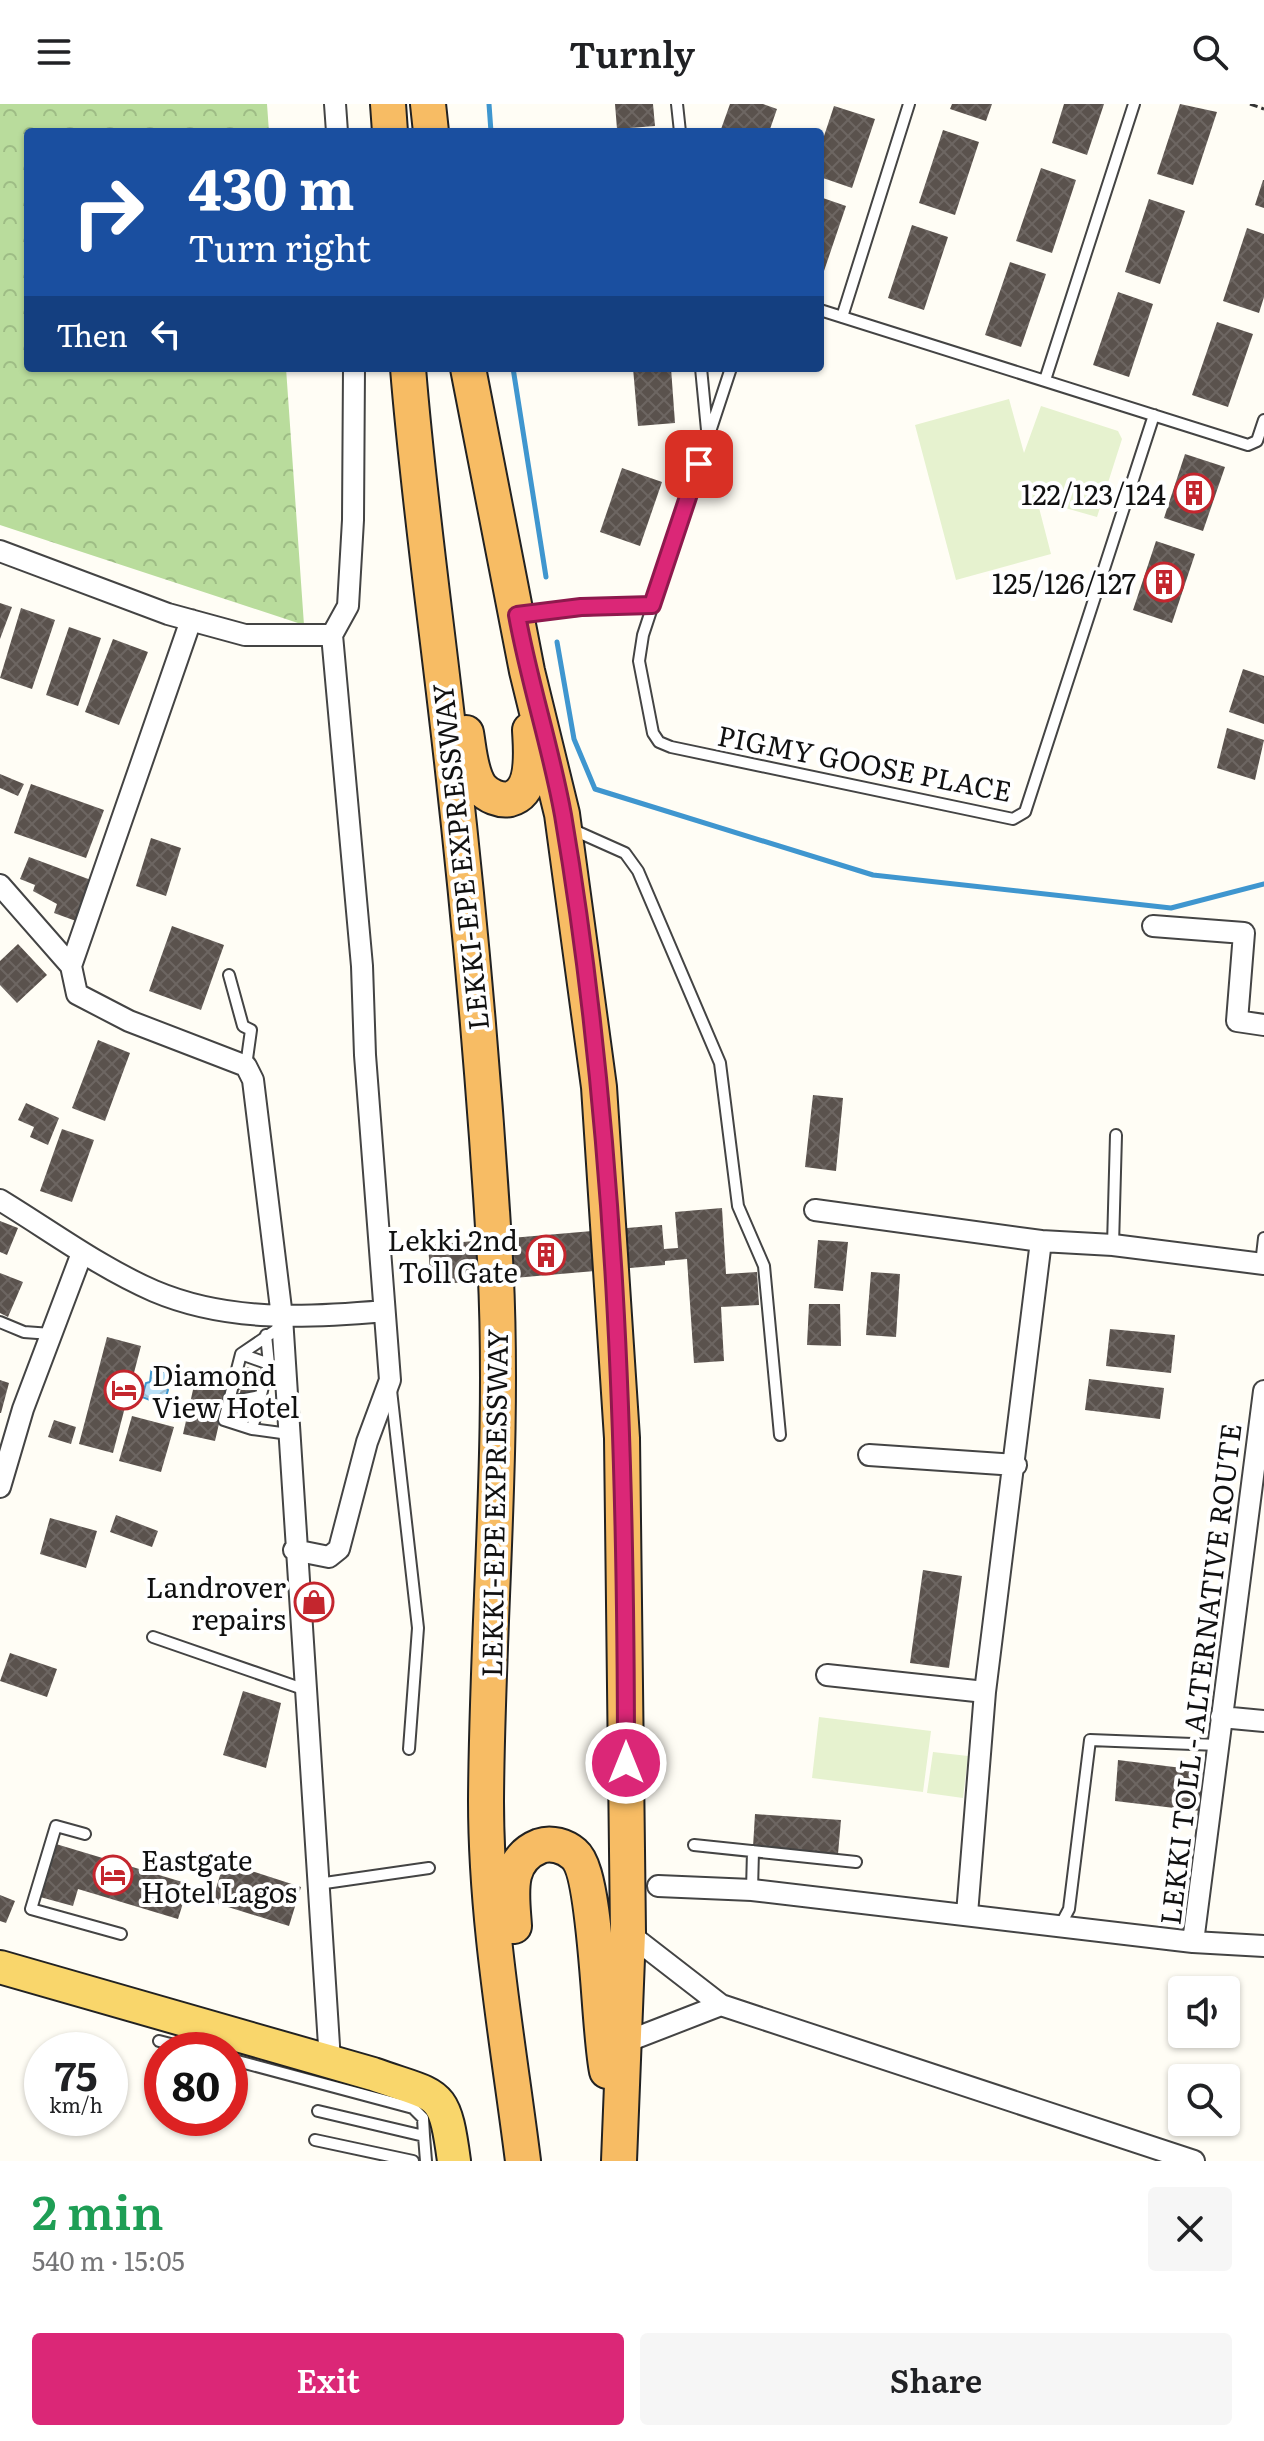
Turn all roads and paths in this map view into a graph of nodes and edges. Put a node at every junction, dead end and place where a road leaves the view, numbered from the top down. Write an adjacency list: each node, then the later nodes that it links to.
1 (335, 104): 9 (street)
2 (388, 104): 10 (highway)
3 (428, 104): 11 (highway)
4 (677, 104): 12 (lane)
5 (1134, 104): 20 (lane)
6 (1250, 104): 8 (path)
7 (907, 105): 14 (lane)
8 (1264, 109)
9 (337, 128)
10 (390, 128)
11 (431, 128)
12 (680, 128)
13 (824, 311): 14 (lane)
14 (842, 317): 20 (lane)
15 (354, 372): 28 (street)
16 (408, 372): 29 (highway, LEKKI-EPE EXPRESSWAY)
17 (469, 372): 26 (highway)
18 (701, 372): 23 (lane)
19 (730, 372): 23 (lane)
20 (1045, 380): 21 (lane)
21 (1154, 415): 22 (lane); 25 (lane, PIGMY GOOSE PLACE)
22 (1264, 420)
23 (708, 436): 25 (lane)
24 (0, 551): 27 (street)
25 (652, 605): 26 (lane)
26 (517, 615): 30 (highway)
27 (191, 620): 28 (street); 34 (street)
28 (332, 635): 46 (street)
29 (436, 639): 30 (highway); 93 (highway, LEKKI-EPE EXPRESSWAY)
30 (527, 671): 31 (highway)
31 (564, 826): 60 (lane); 84 (highway)
32 (0, 885): 34 (street)
33 (1153, 926): 36 (street)
34 (71, 966): 37 (street)
35 (229, 975): 37 (lane)
36 (1264, 1025)
37 (250, 1073): 48 (street)
38 (1116, 1135): 43 (lane)
39 (0, 1200): 44 (street)
40 (815, 1210): 42 (street)
41 (1264, 1238): 45 (lane)
42 (1041, 1241): 43 (street); 62 (street)
43 (1113, 1245): 45 (street)
44 (82, 1253): 48 (street); 49 (street)
45 (1262, 1264)
46 (384, 1311): 48 (street); 53 (street)
47 (0, 1322): 49 (lane)
48 (277, 1326): 50 (lane); 51 (lane); 59 (street)
49 (51, 1334): 63 (street)
50 (241, 1354): 51 (lane); 54 (lane)
51 (269, 1364): 52 (lane)
52 (266, 1376): 54 (lane); 56 (lane)
53 (390, 1380): 65 (street); 73 (lane)
54 (234, 1384): 57 (lane)
55 (1264, 1391): 64 (street, LEKKI TOLL - ALTERNATIVE ROUTE)
56 (260, 1396): 57 (lane); 58 (lane)
57 (229, 1402): 58 (lane)
58 (252, 1429): 59 (lane)
59 (289, 1434): 65 (street)
60 (780, 1435)
61 (869, 1455): 62 (street)
62 (1016, 1465): 69 (street)
63 (0, 1487)
64 (1255, 1508): 70 (street, LEKKI TOLL - ALTERNATIVE ROUTE)
65 (294, 1550): 68 (street)
66 (153, 1637): 68 (lane)
67 (827, 1675): 69 (street)
68 (306, 1690): 79 (street)
69 (985, 1692): 82 (street)
70 (1221, 1717): 71 (street); 72 (street, LEKKI TOLL - ALTERNATIVE ROUTE)
71 (1264, 1721)
72 (1218, 1745): 83 (lane); 86 (street, LEKKI TOLL - ALTERNATIVE ROUTE)
73 (409, 1749)
74 (85, 1834): 85 (lane)
75 (694, 1845): 76 (lane)
76 (753, 1851): 77 (lane); 81 (lane)
77 (856, 1862)
78 (429, 1868): 79 (lane)
79 (318, 1884): 91 (street)
80 (658, 1886): 81 (street)
81 (752, 1890): 82 (street)
82 (967, 1914): 83 (street)
83 (1060, 1926): 86 (street)
84 (628, 1933): 89 (street); 90 (highway)
85 (121, 1934)
86 (1193, 1942): 87 (street, LEKKI TOLL - ALTERNATIVE ROUTE)
87 (1264, 1946)
88 (0, 1967): 91 (main road)
89 (721, 2005): 90 (street); 103 (street)
90 (623, 2043): 95 (highway)
91 (330, 2061): 100 (main road)
92 (248, 2064): 96 (lane)
93 (515, 2096): 95 (highway); 101 (highway, LEKKI-EPE EXPRESSWAY)
94 (318, 2111): 96 (lane)
95 (618, 2126): 102 (highway)
96 (424, 2136): 99 (lane)
97 (315, 2140): 98 (lane)
98 (413, 2161)
99 (426, 2161)
100 (454, 2161)
101 (523, 2161)
102 (619, 2161)
103 (1194, 2161)

